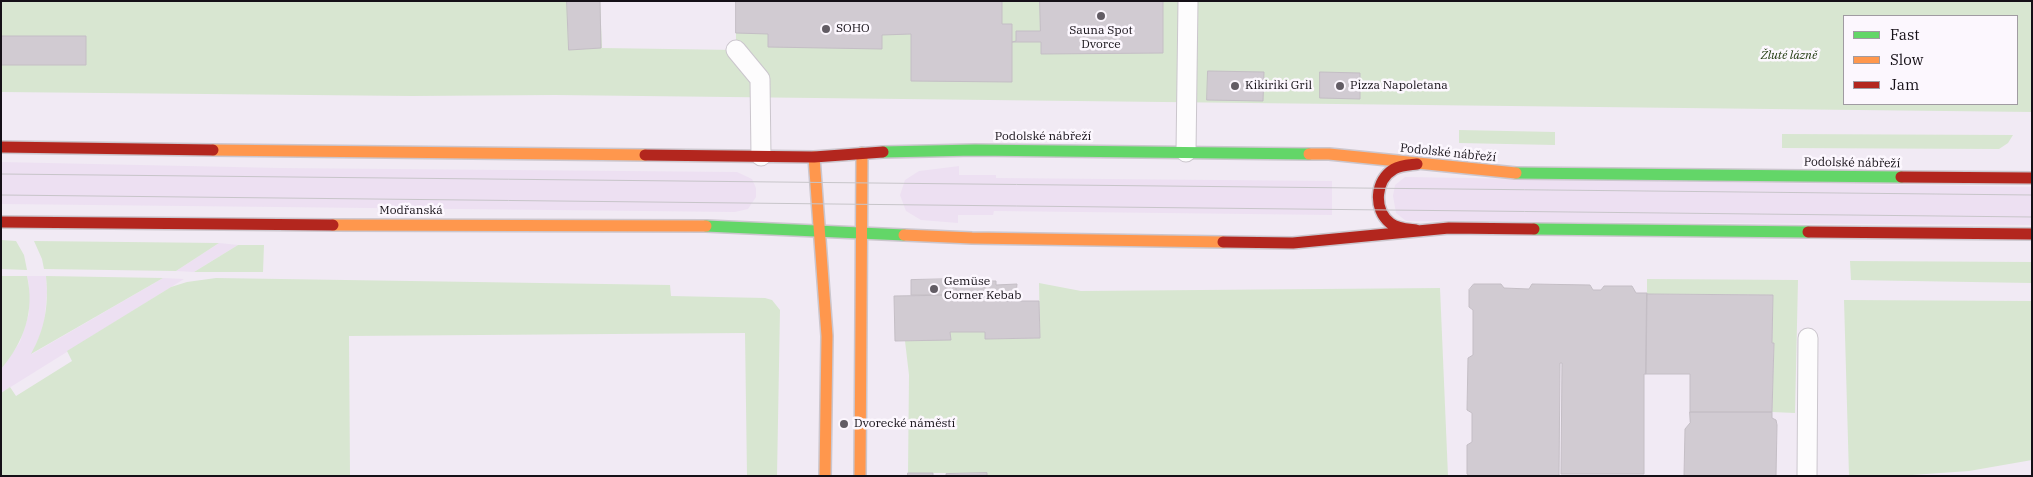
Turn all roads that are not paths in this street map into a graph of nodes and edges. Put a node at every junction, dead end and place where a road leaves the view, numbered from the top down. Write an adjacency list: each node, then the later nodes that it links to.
1 (1188, 1): 4 (lane)
2 (736, 50): 6 (lane)
3 (1, 147): 6 (main road)
4 (1186, 152): 5 (main road, Podolské nábřeží); 8 (main road, Podolské nábřeží)
5 (862, 153): 7 (main road, Podolské nábřeží); 13 (main road)
6 (761, 156): 7 (main road)
7 (814, 157): 11 (main road)
8 (1421, 164): 9 (main road, Podolské nábřeží); 12 (main road)
9 (2032, 178)
10 (1, 222): 11 (main road, Modřanská)
11 (820, 229): 13 (main road, Modřanská); 16 (main road)
12 (1420, 231): 13 (main road); 14 (main road)
13 (862, 232): 17 (main road)
14 (2032, 234)
15 (1808, 338): 18 (lane)
16 (825, 476)
17 (860, 476)
18 (1807, 476)

